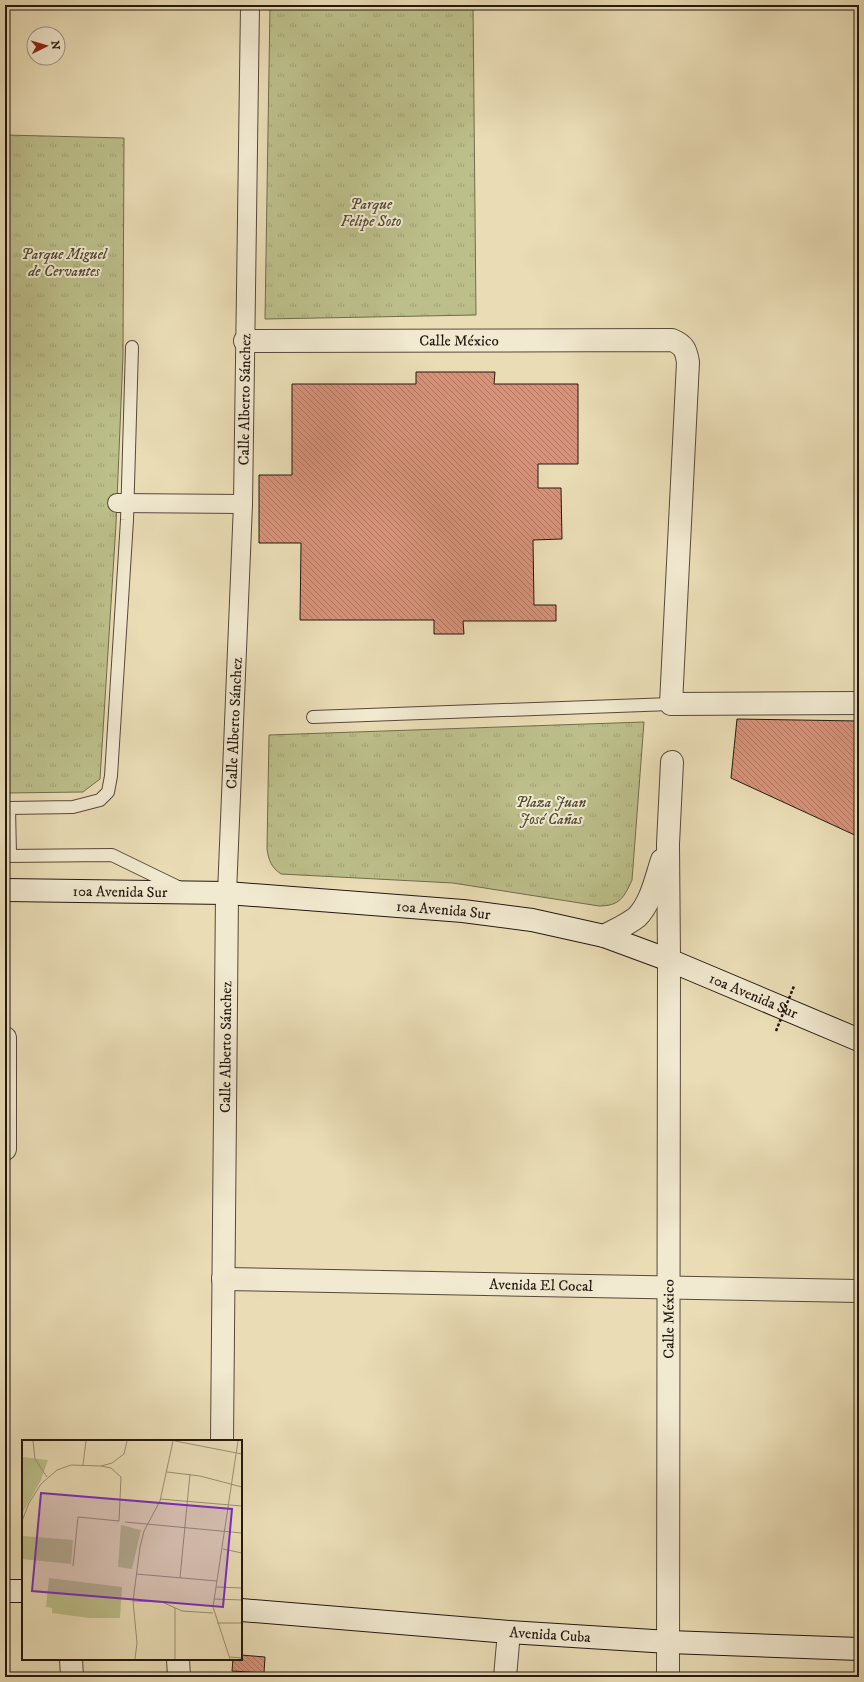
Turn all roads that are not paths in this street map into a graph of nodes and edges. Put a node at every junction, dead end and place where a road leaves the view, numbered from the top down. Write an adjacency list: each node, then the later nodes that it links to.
1 (250, 5): 2 (street, Calle Alberto Sánchez)
2 (245, 341): 5 (street, Calle Alberto Sánchez); 7 (street, Calle México)
3 (132, 347): 4 (lane)
4 (122, 503): 5 (street); 10 (lane)
5 (243, 504): 15 (street, Calle Alberto Sánchez)
6 (859, 702): 7 (street)
7 (671, 704): 8 (lane)
8 (313, 717)
9 (672, 762): 11 (street)
10 (7, 808): 12 (lane)
11 (668, 844): 16 (street); 17 (street, Calle México)
12 (7, 856): 14 (lane)
13 (5, 890): 14 (street, 10a Avenida Sur)
14 (188, 892): 15 (street, 10a Avenida Sur)
15 (226, 893): 16 (street, 10a Avenida Sur); 21 (street, Calle Alberto Sánchez)
16 (604, 936): 17 (street, 10a Avenida Sur)
17 (669, 960): 19 (street, 10a Avenida Sur); 22 (street, Calle México)
18 (5, 1038): 20 (street)
19 (859, 1040)
20 (5, 1149)
21 (223, 1279): 22 (street, Avenida El Cocal); 24 (street, Calle Alberto Sánchez)
22 (669, 1287): 23 (street, Avenida El Cocal); 29 (street, Calle México)
23 (859, 1291)
24 (222, 1440)
25 (5, 1591): 26 (street)
26 (22, 1591)
27 (242, 1610): 28 (street, Avenida Cuba)
28 (509, 1632): 29 (street, Avenida Cuba); 35 (street)
29 (669, 1642): 30 (street, Avenida Cuba); 36 (street, Calle México)
30 (859, 1649)
31 (71, 1660): 33 (street)
32 (178, 1660): 34 (street)
33 (72, 1677)
34 (179, 1677)
35 (505, 1677)
36 (668, 1677)

